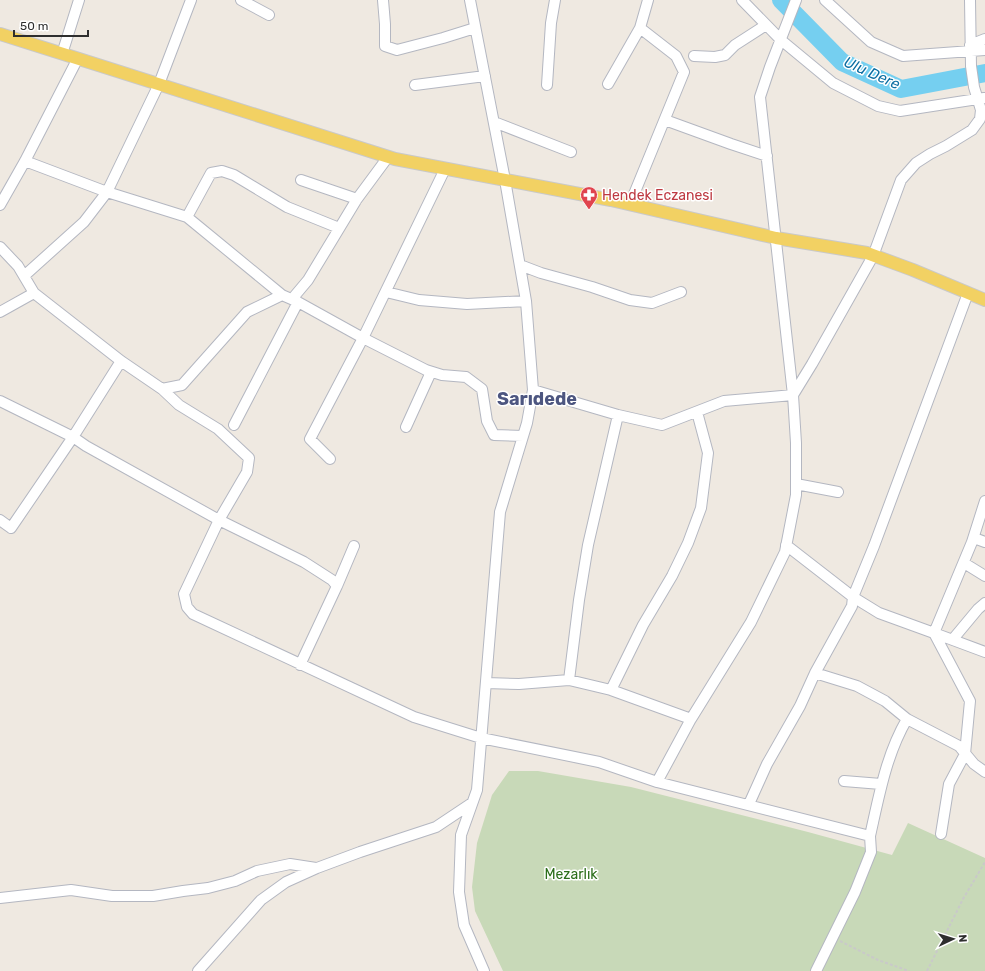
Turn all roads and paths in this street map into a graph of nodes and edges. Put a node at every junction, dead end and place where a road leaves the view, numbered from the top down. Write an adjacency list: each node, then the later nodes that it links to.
1 (79, 0): 21 (street)
2 (191, 0): 25 (street)
3 (241, 0): 12 (street)
4 (383, 0): 14 (street)
5 (470, 0): 14 (street)
6 (555, 0): 28 (street)
7 (648, 0): 15 (street)
8 (742, 0): 13 (street)
9 (796, 0): 18 (street)
10 (824, 0): 19 (street)
11 (970, 0): 19 (street)
12 (269, 15)
13 (766, 25): 18 (street); 22 (street)
14 (475, 28): 24 (street)
15 (640, 28): 26 (street); 30 (street)
16 (0, 34): 21 (main road)
17 (985, 39): 19 (street)
18 (781, 40): 29 (street); 33 (street)
19 (970, 48): 20 (street); 29 (street)
20 (985, 50)
21 (62, 54): 23 (main road)
22 (694, 56)
23 (78, 58): 25 (main road); 35 (street)
24 (485, 76): 27 (street); 31 (street)
25 (159, 84): 34 (main road); 39 (street)
26 (608, 84)
27 (415, 85)
28 (546, 85)
29 (982, 99): 47 (street)
30 (665, 120): 33 (street); 41 (street)
31 (494, 122): 32 (street); 38 (street)
32 (571, 152)
33 (767, 156): 45 (street)
34 (388, 157): 36 (main road); 40 (street)
35 (25, 161): 39 (street); 42 (street)
36 (446, 169): 38 (main road); 50 (street)
37 (301, 180): 40 (street)
38 (505, 180): 41 (main road); 48 (street)
39 (107, 192): 43 (street); 49 (street)
40 (357, 200): 44 (street)
41 (630, 204): 45 (main road)
42 (0, 205)
43 (187, 218): 44 (street); 54 (street)
44 (339, 228): 55 (street)
45 (776, 238): 47 (main road); 64 (street)
46 (0, 247): 49 (street)
47 (873, 256): 53 (main road); 64 (street)
48 (520, 265): 51 (street); 57 (street)
49 (24, 276): 52 (street)
50 (386, 292): 57 (street); 59 (street)
51 (680, 292)
52 (34, 293): 58 (street); 60 (street)
53 (968, 293): 56 (main road); 85 (street)
54 (282, 295): 55 (street); 62 (street)
55 (295, 300): 59 (street); 68 (street)
56 (985, 300)
57 (526, 301): 63 (street)
58 (0, 312)
59 (363, 338): 61 (street); 72 (street)
60 (120, 361): 62 (street); 71 (street)
61 (431, 372): 69 (street); 70 (street)
62 (162, 389): 77 (street)
63 (533, 390): 67 (street); 70 (street)
64 (793, 395): 66 (street); 73 (street)
65 (0, 401): 71 (street)
66 (697, 412): 67 (street); 94 (street)
67 (618, 416): 92 (street)
68 (234, 425)
69 (406, 427)
70 (523, 436): 93 (street)
71 (73, 437): 76 (street); 77 (street)
72 (330, 459)
73 (796, 484): 74 (street); 80 (street)
74 (838, 492)
75 (985, 501): 78 (street)
76 (0, 520)
77 (219, 520): 84 (street); 90 (street)
78 (974, 538): 79 (street); 82 (street)
79 (985, 542)
80 (786, 545): 85 (street); 95 (street)
81 (354, 546): 84 (street)
82 (964, 563): 83 (street); 87 (street)
83 (985, 576)
84 (337, 586): 90 (street)
85 (853, 597): 87 (street); 91 (street)
86 (985, 603): 88 (street)
87 (934, 632): 88 (street); 98 (street)
88 (953, 639): 89 (street)
89 (985, 652)
90 (300, 665): 97 (street)
91 (815, 673): 96 (street); 104 (street)
92 (569, 680): 93 (street); 94 (street)
93 (486, 683): 97 (street)
94 (611, 690): 95 (street)
95 (690, 719): 101 (street)
96 (907, 719): 98 (street); 102 (street)
97 (481, 738): 101 (street); 103 (street)
98 (965, 754): 99 (street); 105 (street)
99 (985, 772)
100 (844, 781): 102 (street)
101 (657, 782): 104 (street)
102 (881, 784): 106 (street)
103 (472, 803): 108 (street); 112 (street)
104 (749, 804): 106 (street)
105 (941, 834)
106 (870, 836): 110 (street)
107 (985, 862): 115 (path)
108 (316, 868): 109 (street); 111 (street)
109 (0, 898)
110 (832, 937): 113 (street); 114 (path)
111 (198, 971)
112 (484, 971)
113 (816, 971)
114 (909, 971)
115 (928, 971)

